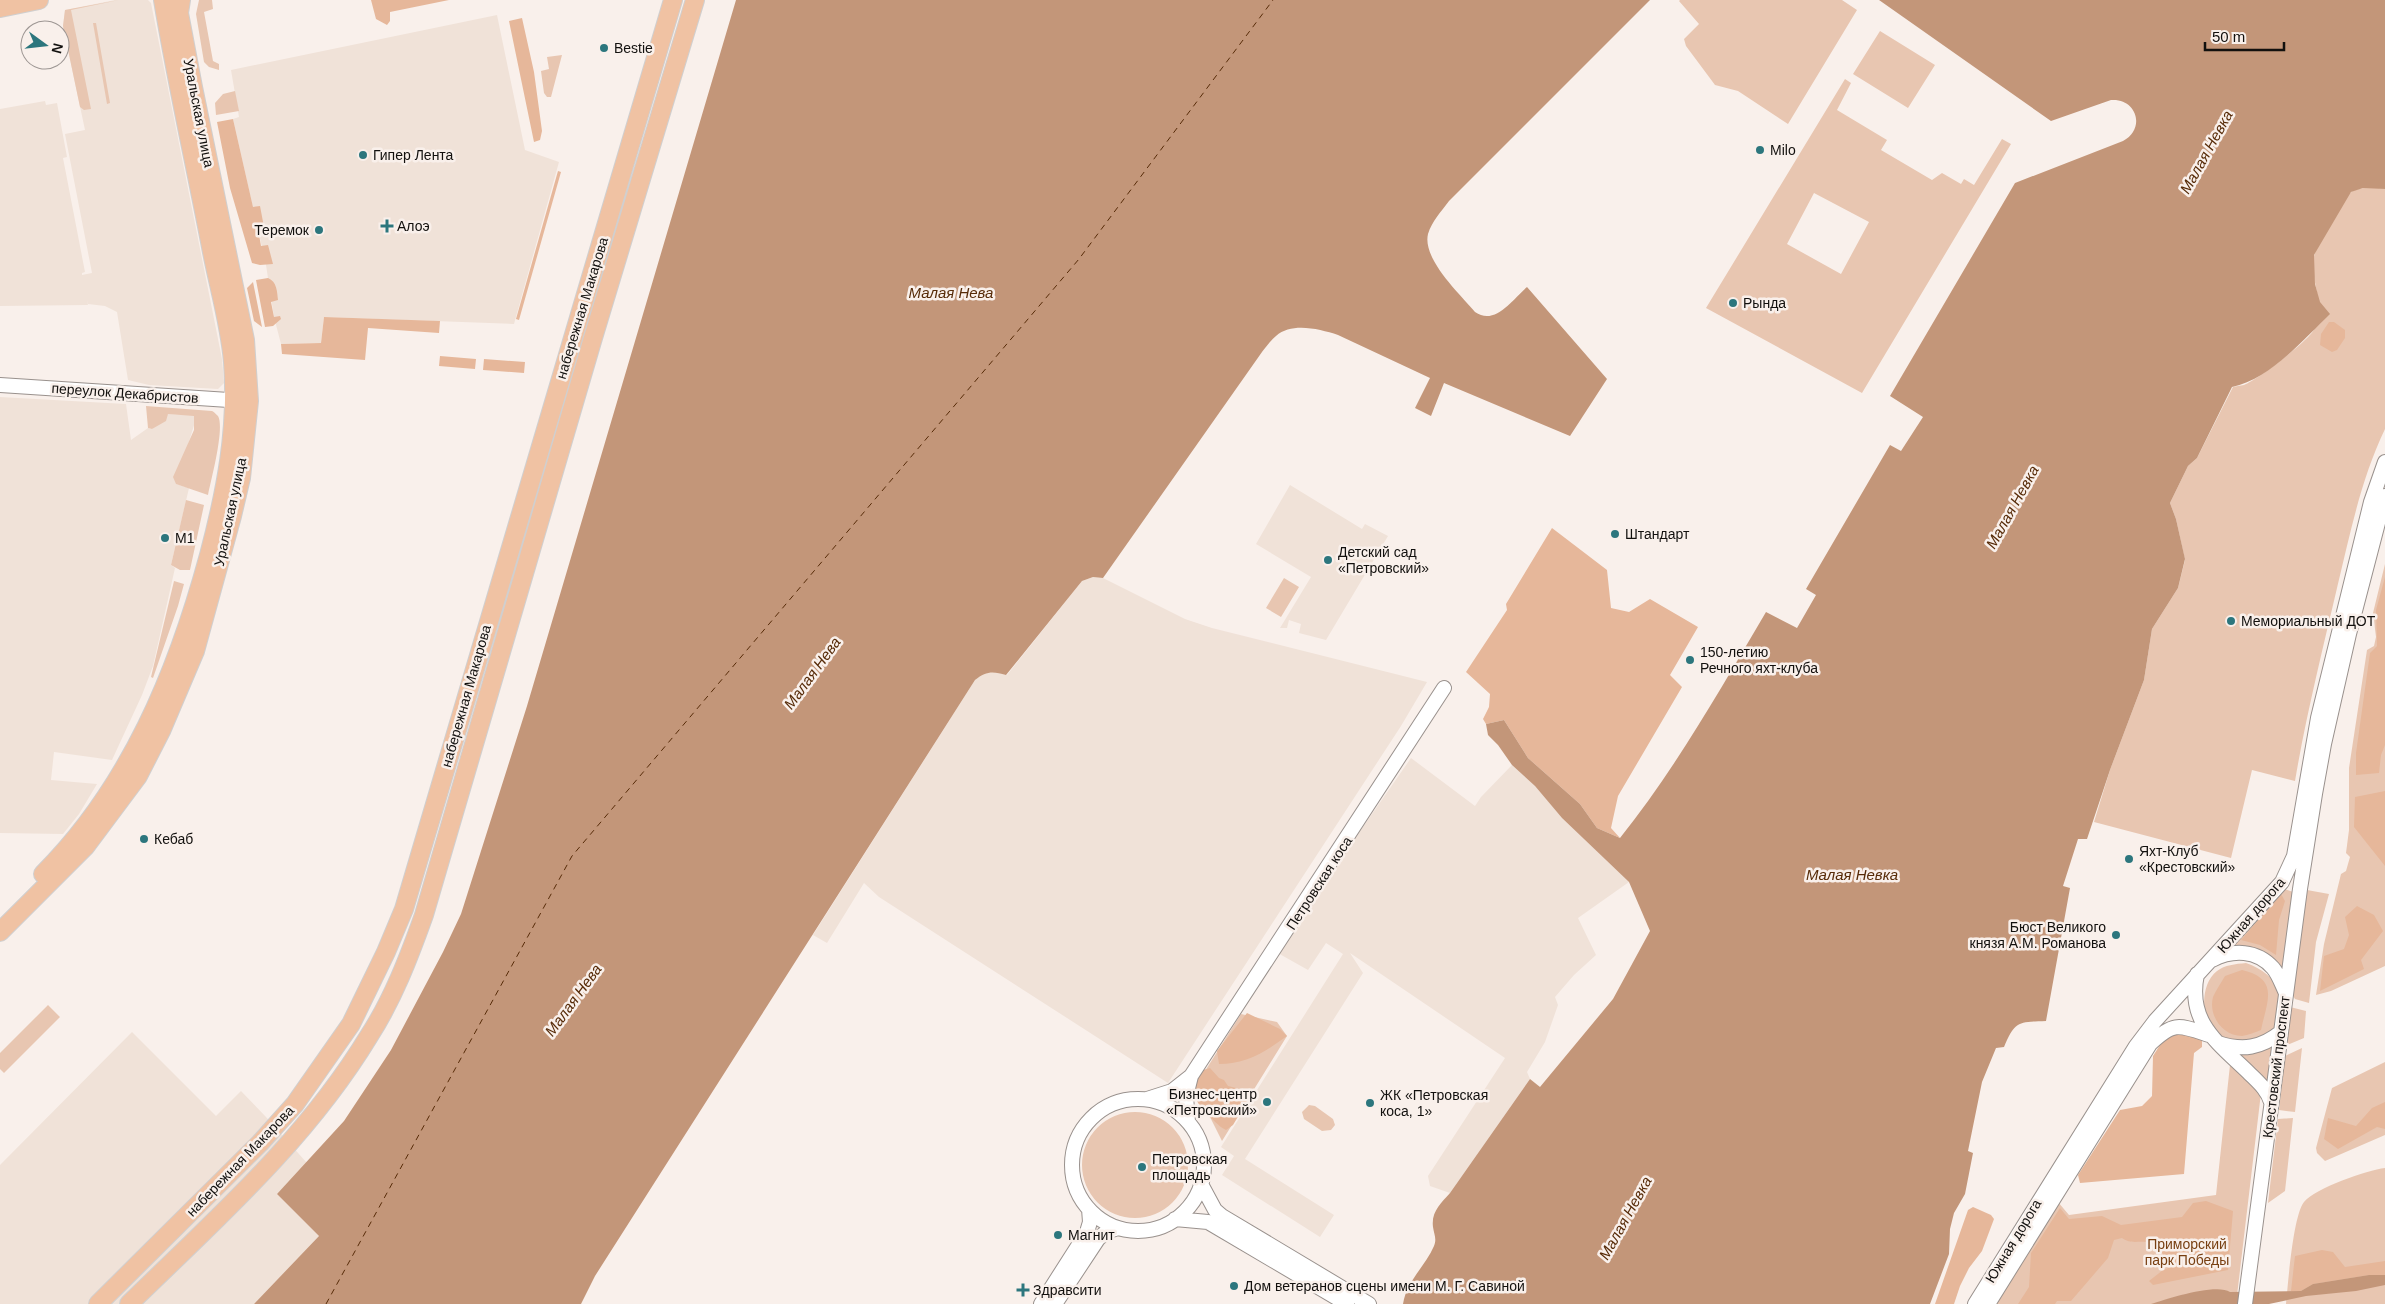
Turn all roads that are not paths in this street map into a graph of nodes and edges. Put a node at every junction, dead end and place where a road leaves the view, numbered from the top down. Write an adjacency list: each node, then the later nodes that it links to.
1 (39, 0): 6 (main road)
2 (163, 0): 8 (main road, Уральская улица)
3 (181, 0): 8 (main road, Уральская улица)
4 (673, 0): 27 (main road, набережная Макарова)
5 (696, 0): 28 (main road, набережная Макарова)
6 (0, 8)
7 (0, 385): 8 (street, переулок Декабристов)
8 (242, 401): 12 (main road, Уральская улица); 13 (main road, Уральская улица)
9 (2385, 462): 14 (street, Южная дорога)
10 (2385, 496): 16 (street, Крестовский проспект)
11 (1444, 688): 19 (street, Петровская коса)
12 (0, 917)
13 (0, 932)
14 (2210, 962): 15 (street, Южная дорога); 16 (street)
15 (2197, 974): 18 (street); 33 (street, Южная дорога)
16 (2286, 993): 17 (street, Крестовский проспект)
17 (2281, 1032): 18 (street); 21 (street, Крестовский проспект)
18 (2213, 1039): 21 (street); 34 (street, Южная дорога)
19 (1191, 1076): 20 (street, Петровская коса); 22 (street, Петровская коса)
20 (1147, 1100): 22 (street); 24 (street)
21 (2271, 1103): 35 (street, Крестовский проспект)
22 (1188, 1122): 23 (street)
23 (1201, 1184): 25 (street); 32 (street)
24 (1089, 1209): 26 (street); 29 (street)
25 (1175, 1219): 26 (street); 31 (street)
26 (1118, 1228): 30 (street)
27 (98, 1304)
28 (129, 1304)
29 (1042, 1304)
30 (1055, 1304)
31 (1347, 1304)
32 (1369, 1304)
33 (1975, 1304)
34 (1988, 1304)
35 (2245, 1304)

